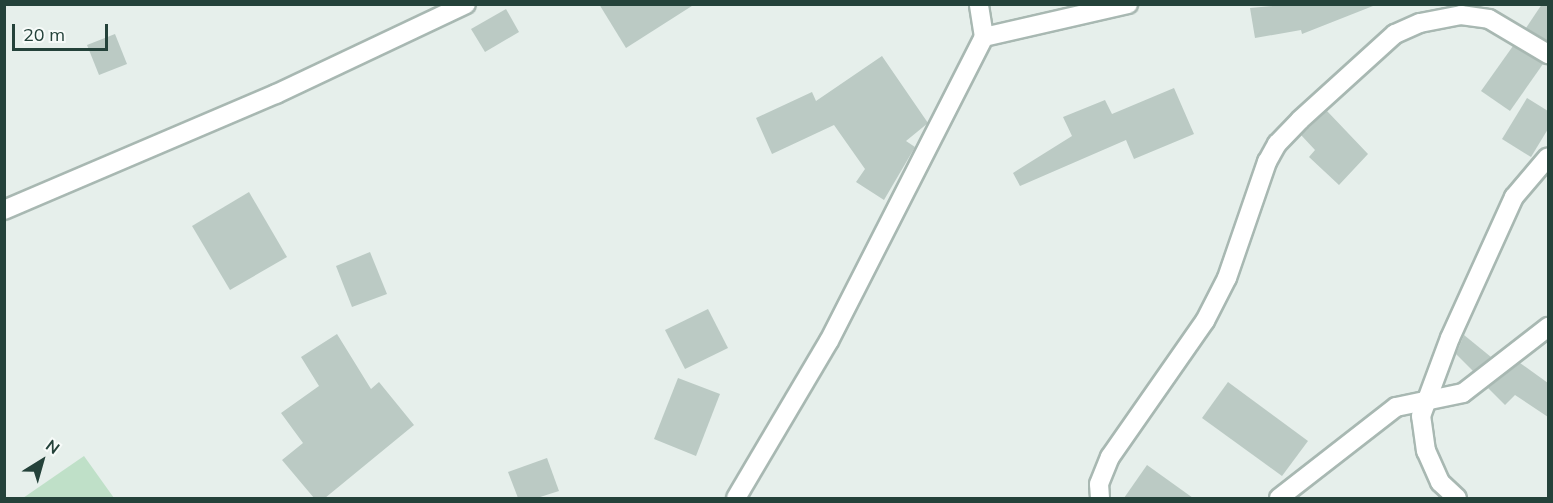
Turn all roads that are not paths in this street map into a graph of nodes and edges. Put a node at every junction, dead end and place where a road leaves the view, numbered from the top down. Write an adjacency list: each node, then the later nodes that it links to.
1 (466, 4): 7 (street)
2 (979, 4): 4 (street)
3 (1128, 4): 4 (street)
4 (984, 37): 10 (street)
5 (1548, 54): 11 (street)
6 (1548, 157): 9 (street)
7 (4, 210)
8 (1548, 327): 9 (street)
9 (1427, 398): 12 (street); 13 (street)
10 (736, 498)
11 (1100, 498)
12 (1279, 498)
13 (1457, 498)

